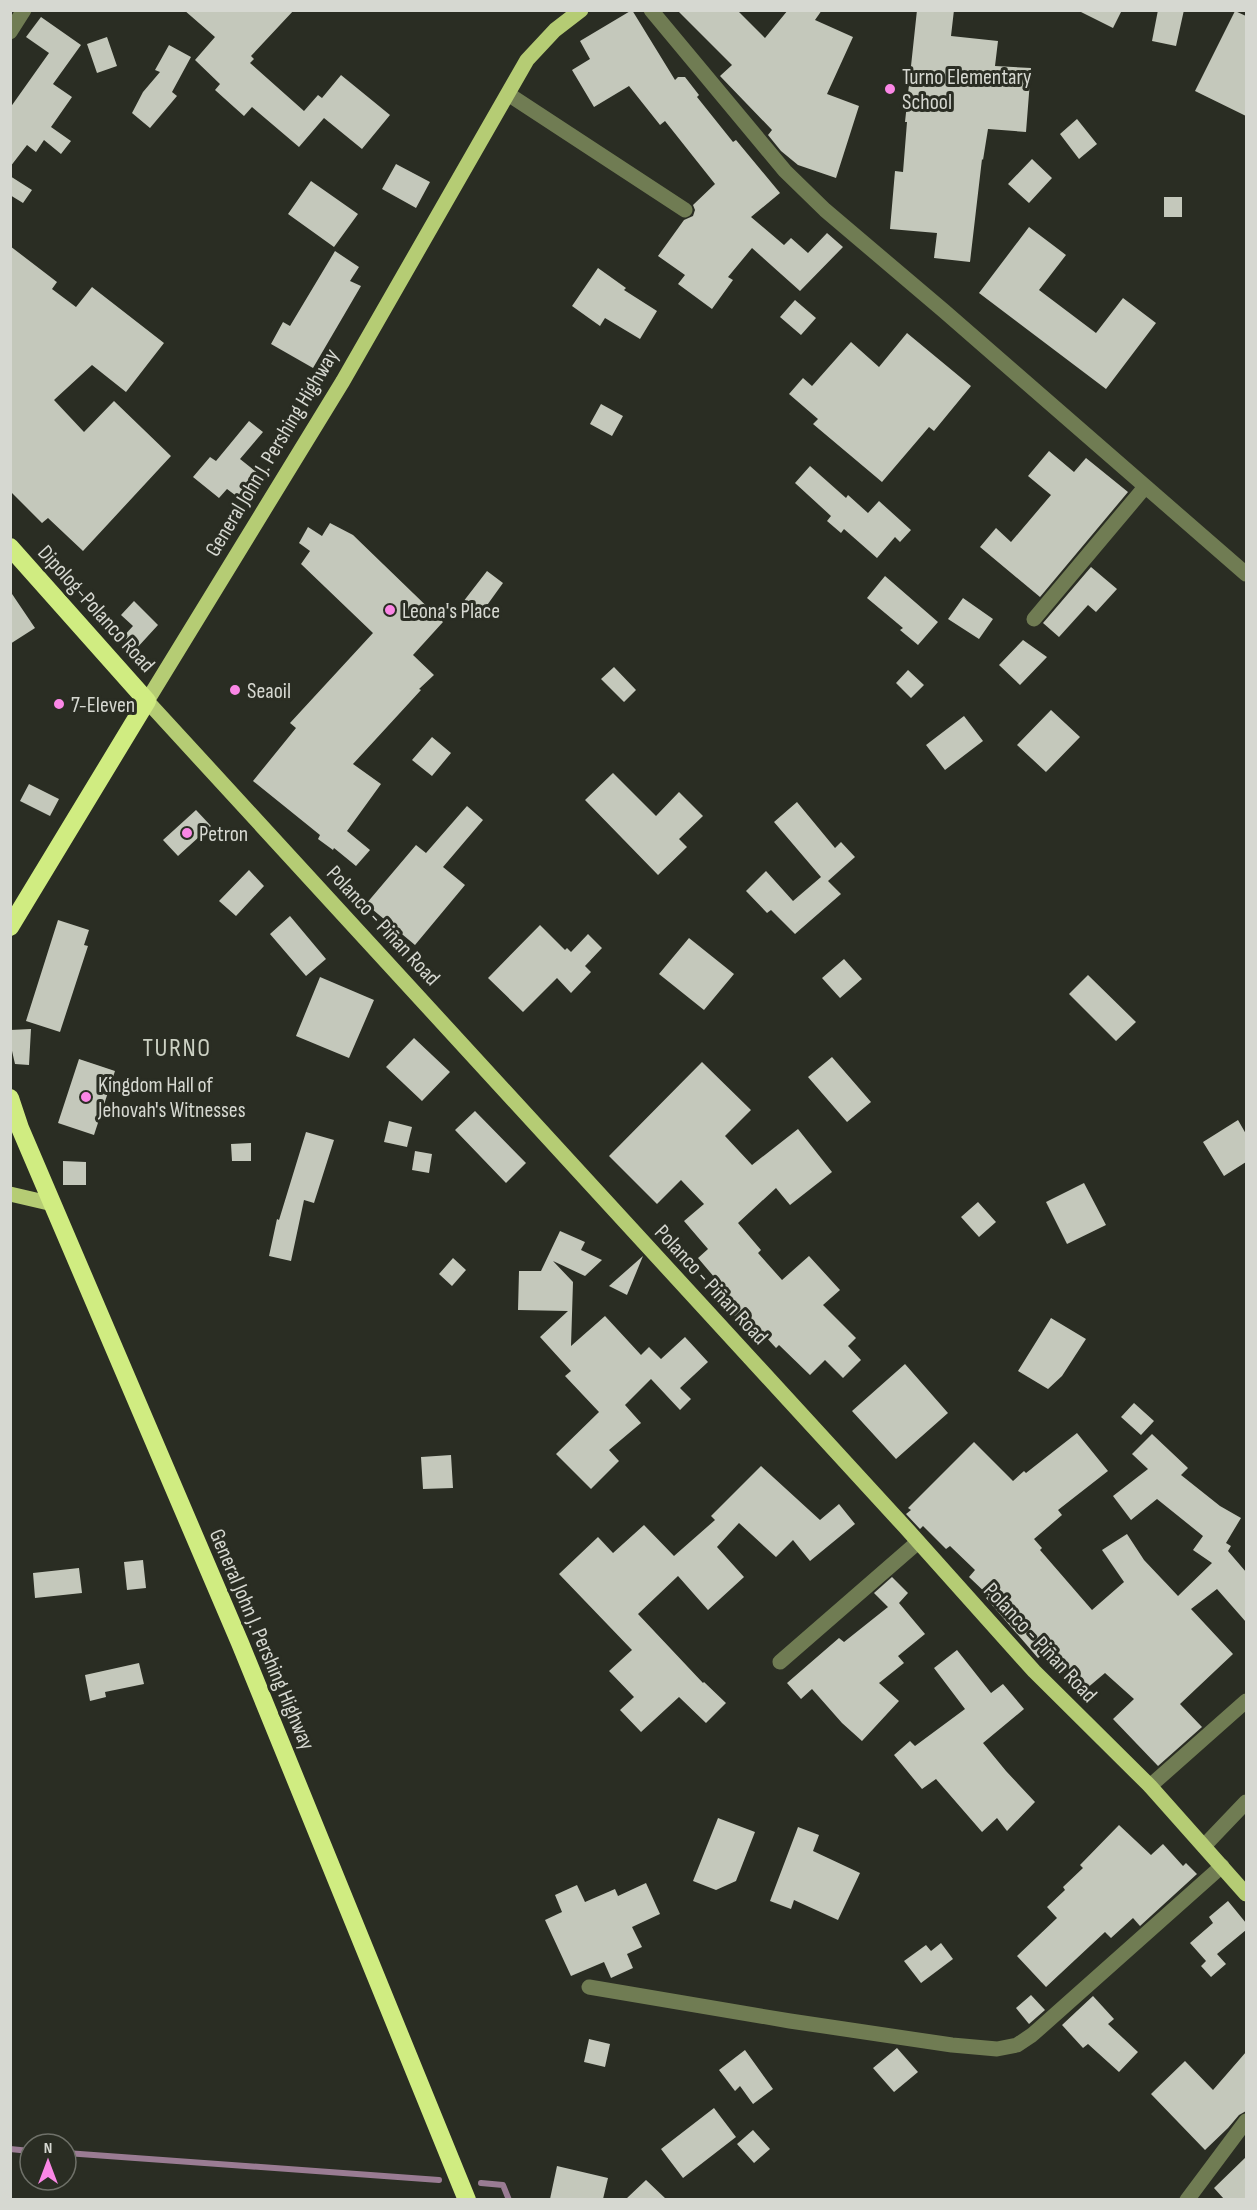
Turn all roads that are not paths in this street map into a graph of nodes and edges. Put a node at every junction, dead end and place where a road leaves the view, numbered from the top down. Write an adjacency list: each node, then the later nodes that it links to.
1 (24, 10): 4 (street)
2 (581, 10): 5 (main road, General John J. Pershing Highway)
3 (651, 10): 7 (street)
4 (10, 32)
5 (508, 94): 6 (street); 11 (main road, General John J. Pershing Highway)
6 (685, 210)
7 (1145, 488): 9 (street); 10 (street)
8 (10, 547): 11 (highway, Dipolog-Polanco Road)
9 (1246, 574)
10 (1034, 619)
11 (147, 701): 12 (highway, General John J. Pershing Highway); 17 (main road, Polanco - Piñan Road)
12 (10, 927)
13 (10, 1098): 14 (highway, General John J. Pershing Highway)
14 (15, 1134): 16 (highway, General John J. Pershing Highway)
15 (10, 1194): 16 (main road)
16 (53, 1204): 27 (highway, General John J. Pershing Highway)
17 (918, 1542): 18 (street); 20 (main road, Polanco - Piñan Road)
18 (780, 1662)
19 (1246, 1701): 20 (street)
20 (1150, 1786): 22 (main road, Polanco - Piñan Road)
21 (1246, 1802): 22 (street)
22 (1204, 1845): 23 (main road, Polanco - Piñan Road)
23 (1222, 1866): 24 (main road, Polanco - Piñan Road); 25 (street)
24 (1246, 1894)
25 (589, 1987)
26 (1246, 2121): 28 (street)
27 (467, 2199)
28 (1187, 2199)

